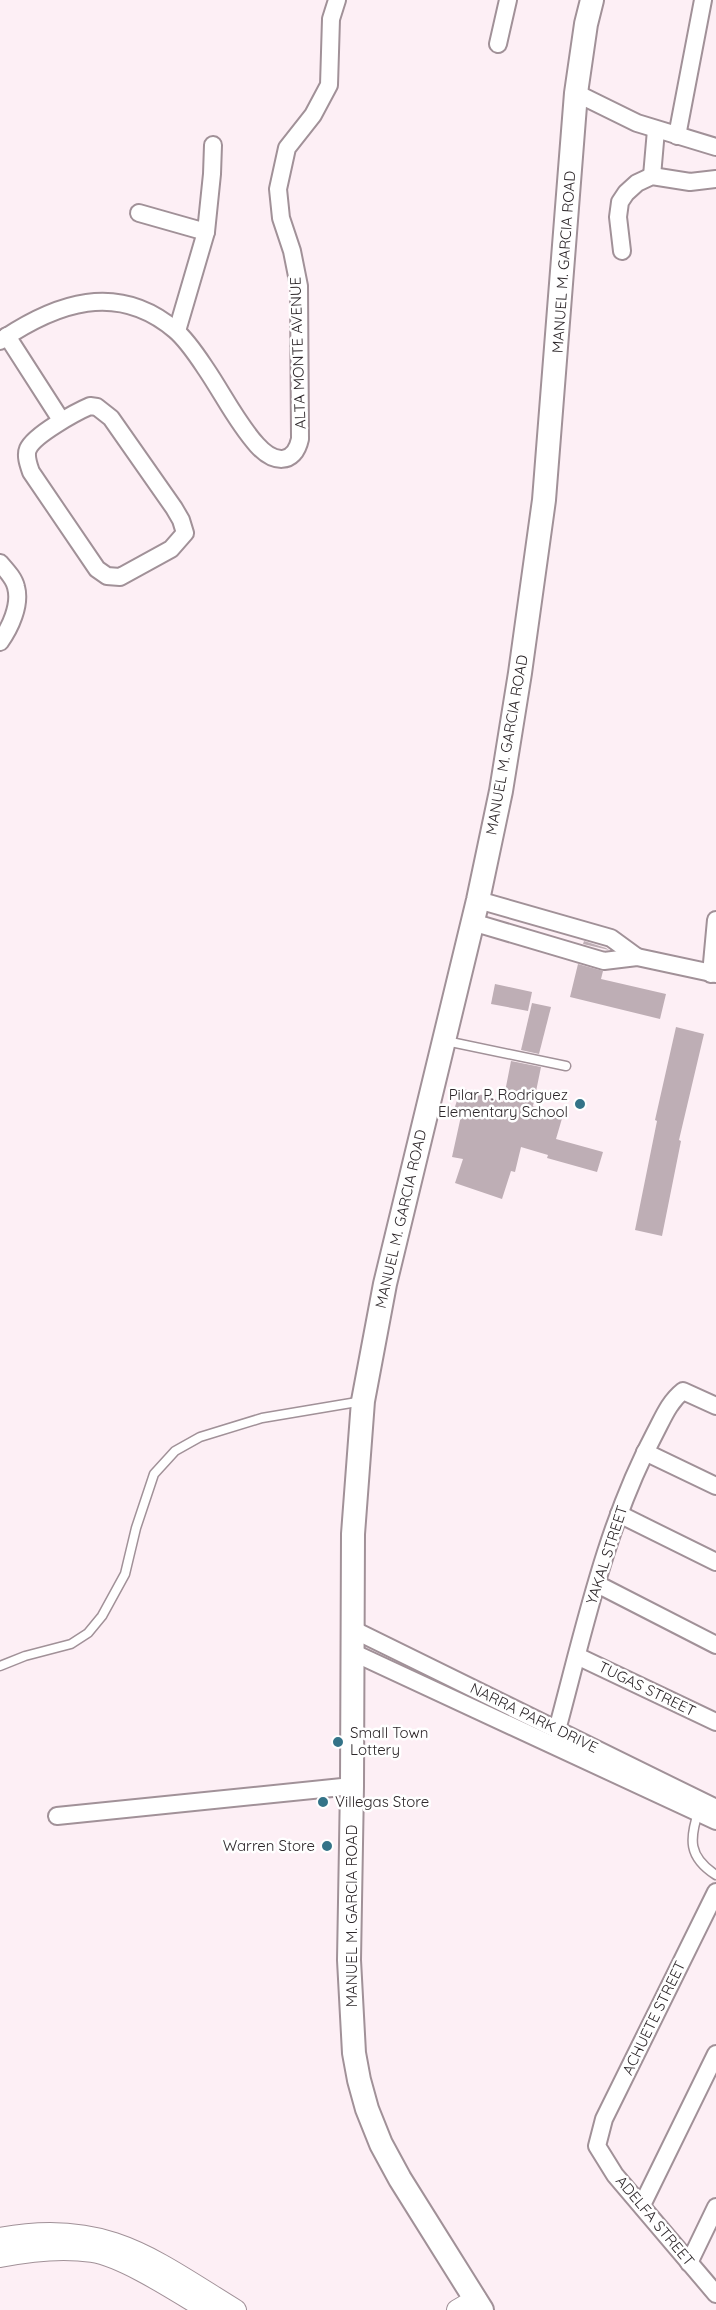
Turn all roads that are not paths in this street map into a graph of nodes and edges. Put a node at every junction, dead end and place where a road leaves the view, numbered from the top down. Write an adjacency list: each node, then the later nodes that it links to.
1 (337, 0): 16 (street, ALTA MONTE AVENUE)
2 (508, 0): 5 (street)
3 (592, 0): 6 (main road, MANUEL M. GARCIA ROAD)
4 (703, 0): 8 (street)
5 (498, 44)
6 (576, 93): 7 (street); 21 (main road, MANUEL M. GARCIA ROAD)
7 (656, 130): 8 (street); 11 (street)
8 (677, 136): 10 (street)
9 (213, 146): 14 (street)
10 (716, 147)
11 (652, 176): 12 (street); 15 (street)
12 (716, 179)
13 (139, 213): 14 (street)
14 (206, 232): 16 (street)
15 (622, 251)
16 (177, 331): 17 (street, ALTA MONTE AVENUE)
17 (4, 339): 18 (street)
18 (61, 420): 18 (street)
19 (0, 563): 20 (street)
20 (0, 642)
21 (478, 900): 23 (main road, MANUEL M. GARCIA ROAD); 24 (street)
22 (716, 920): 25 (street)
23 (472, 922): 24 (street); 26 (main road, MANUEL M. GARCIA ROAD)
24 (637, 957): 25 (street)
25 (714, 974)
26 (443, 1040): 27 (lane); 28 (main road, MANUEL M. GARCIA ROAD)
27 (566, 1066)
28 (363, 1401): 35 (main road, MANUEL M. GARCIA ROAD); 39 (lane)
29 (716, 1406): 30 (street, YAKAL STREET)
30 (645, 1452): 31 (street); 32 (street, YAKAL STREET)
31 (716, 1486)
32 (619, 1514): 33 (street); 34 (street, YAKAL STREET)
33 (716, 1562)
34 (597, 1584): 36 (street); 38 (street, YAKAL STREET)
35 (352, 1629): 37 (main road, MANUEL M. GARCIA ROAD); 41 (street, NARRA PARK DRIVE)
36 (716, 1645)
37 (352, 1652): 42 (main road, MANUEL M. GARCIA ROAD); 43 (street, NARRA PARK DRIVE)
38 (577, 1656): 40 (street, TUGAS STREET); 41 (street, YAKAL STREET)
39 (0, 1666)
40 (716, 1722)
41 (557, 1730): 43 (street, NARRA PARK DRIVE)
42 (352, 1786): 44 (street); 56 (main road, MANUEL M. GARCIA ROAD)
43 (705, 1807): 45 (street, NARRA PARK DRIVE); 46 (lane)
44 (57, 1816)
45 (716, 1821)
46 (716, 1875)
47 (716, 1892): 49 (street, ACHUETE STREET)
48 (716, 2054): 50 (street)
49 (597, 2146): 50 (street, ADELFA STREET)
50 (642, 2205): 54 (street, ADELFA STREET)
51 (716, 2207): 54 (street)
52 (0, 2238): 58 (street)
53 (0, 2257): 57 (street)
54 (689, 2263): 55 (street, ADELFA STREET)
55 (716, 2294)
56 (472, 2306)
57 (207, 2310)
58 (236, 2310)

